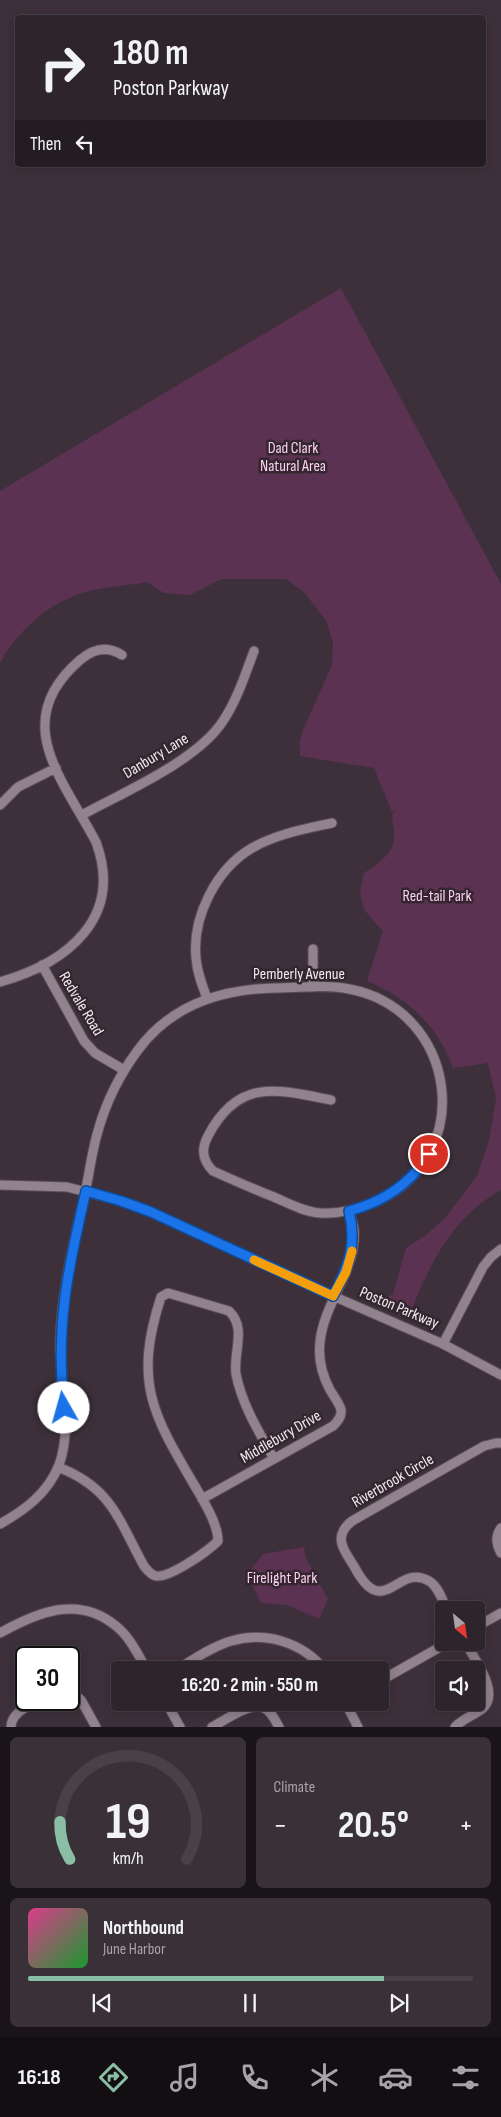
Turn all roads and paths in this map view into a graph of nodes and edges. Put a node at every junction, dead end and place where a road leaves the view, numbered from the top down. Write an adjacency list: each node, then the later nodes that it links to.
1 (254, 652): 5 (street, Danbury Lane)
2 (122, 654): 3 (street)
3 (56, 768): 4 (street); 5 (street)
4 (0, 805)
5 (82, 815): 8 (street)
6 (332, 823): 11 (street)
7 (314, 949): 10 (street)
8 (42, 965): 9 (street); 12 (street, Redvale Road)
9 (0, 982)
10 (313, 987): 11 (street, Pemberly Avenue); 16 (street, Pemberly Avenue)
11 (207, 998): 12 (street, Pemberly Avenue)
12 (124, 1070): 15 (street, Pemberly Avenue)
13 (331, 1100): 16 (street, Pemberly Avenue)
14 (0, 1186): 15 (street, Poston Parkway)
15 (86, 1191): 18 (street, Poston Parkway); 23 (street, Pemberly Avenue)
16 (349, 1211): 18 (street)
17 (501, 1249): 19 (street)
18 (333, 1296): 19 (street, Poston Parkway); 22 (street, Middlebury Drive)
19 (443, 1344): 20 (street, Poston Parkway)
20 (501, 1375)
21 (501, 1443): 28 (street, Riverbrook Circle)
22 (274, 1459): 24 (street, Middlebury Drive); 24 (street)
23 (58, 1467): 24 (street); 25 (street, Pemberly Avenue)
24 (202, 1499)
25 (0, 1524)
26 (501, 1528): 27 (street)
27 (501, 1553)
28 (442, 1601)
29 (501, 1614): 30 (street)
30 (485, 1622)
31 (0, 1633): 34 (street)
32 (435, 1650): 37 (street)
33 (470, 1651): 48 (street)
34 (142, 1661)
35 (193, 1661): 36 (street)
36 (316, 1661)
37 (389, 1676)
38 (80, 1699): 43 (street)
39 (21, 1711): 42 (street)
40 (171, 1711): 44 (street)
41 (350, 1711): 47 (street)
42 (11, 1727)
43 (96, 1727)
44 (180, 1727)
45 (212, 1727): 46 (street)
46 (279, 1727)
47 (358, 1727)
48 (455, 1727)

